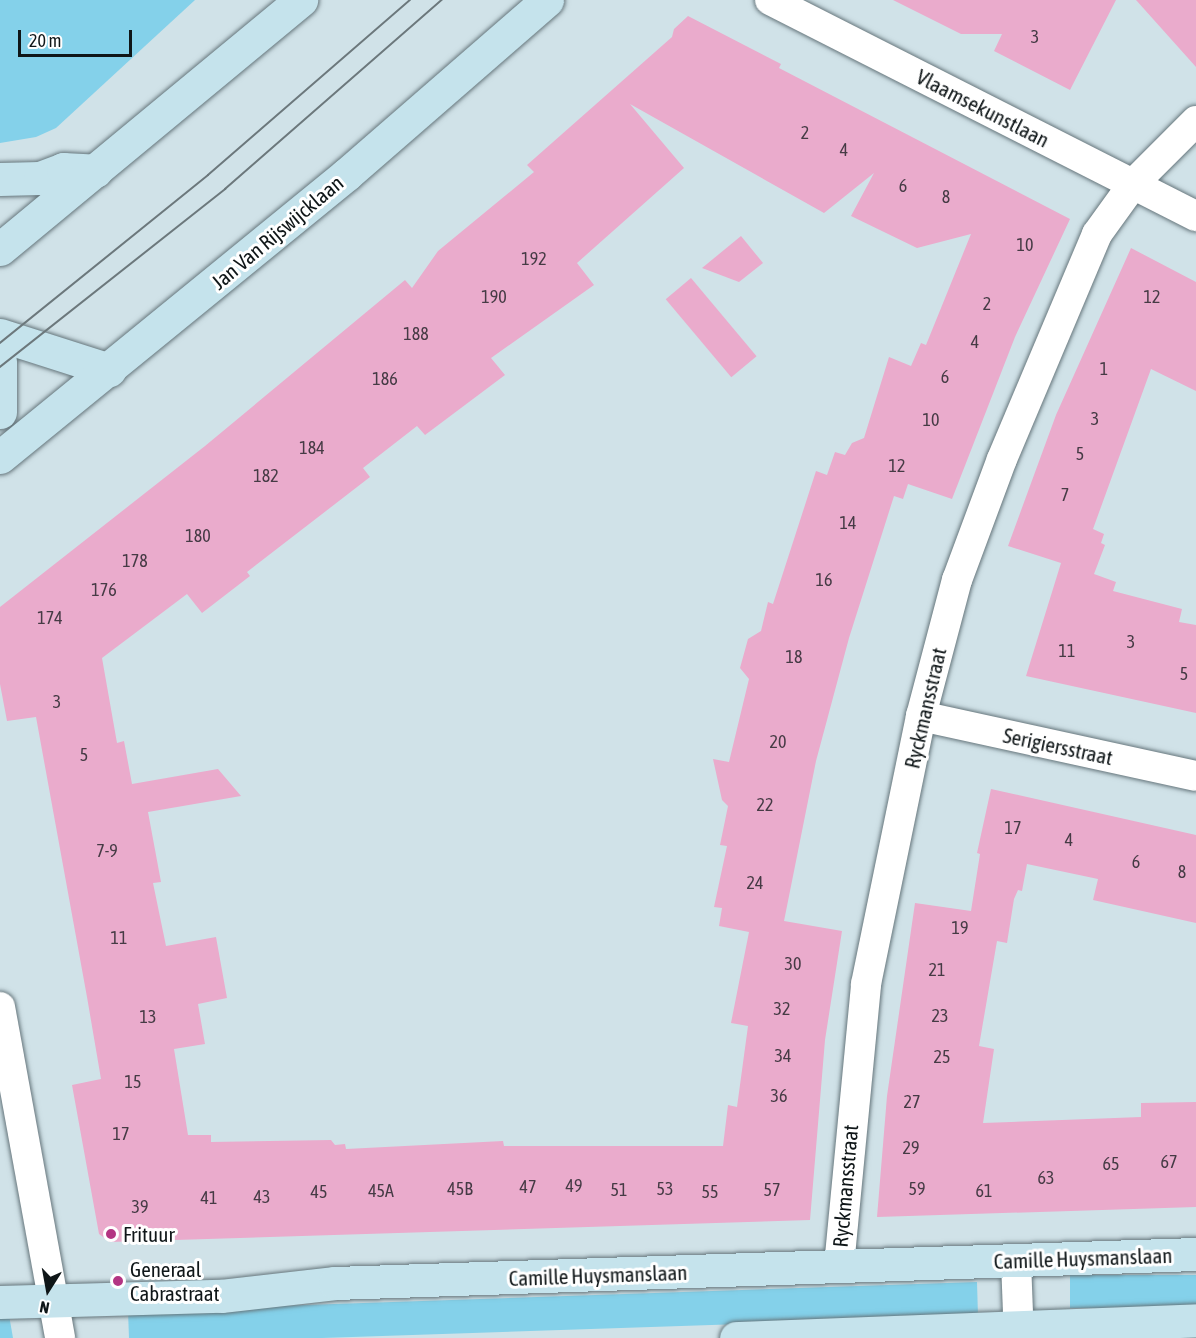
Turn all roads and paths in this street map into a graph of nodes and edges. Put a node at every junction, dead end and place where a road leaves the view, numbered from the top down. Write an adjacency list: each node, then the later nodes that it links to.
1 (301, 0): 5 (street)
2 (547, 0): 12 (street, Jan Van Rijswijcklaan)
3 (770, 0): 7 (street, Vlaamsekunstlaan)
4 (1196, 121): 7 (street, Ryckmansstraat)
5 (96, 171): 6 (street); 9 (street)
6 (0, 179)
7 (1133, 184): 8 (street, Vlaamsekunstlaan); 15 (street, Ryckmansstraat)
8 (1196, 216)
9 (0, 249)
10 (0, 335): 12 (street)
11 (0, 361): 13 (street)
12 (110, 370): 14 (street, Jan Van Rijswijcklaan)
13 (0, 412)
14 (0, 456)
15 (921, 717): 16 (street, Serigiersstraat); 20 (street, Ryckmansstraat)
16 (1196, 776)
17 (0, 1007): 21 (street)
18 (1196, 1254): 19 (street, Camille Huysmanslaan)
19 (1016, 1261): 20 (street, Camille Huysmanslaan); 24 (street)
20 (839, 1266): 21 (street, Camille Huysmanslaan)
21 (53, 1301): 22 (street, Camille Huysmanslaan); 25 (street)
22 (0, 1302)
23 (1196, 1320): 24 (street)
24 (1019, 1332): 26 (street)
25 (60, 1338)
26 (736, 1338)

